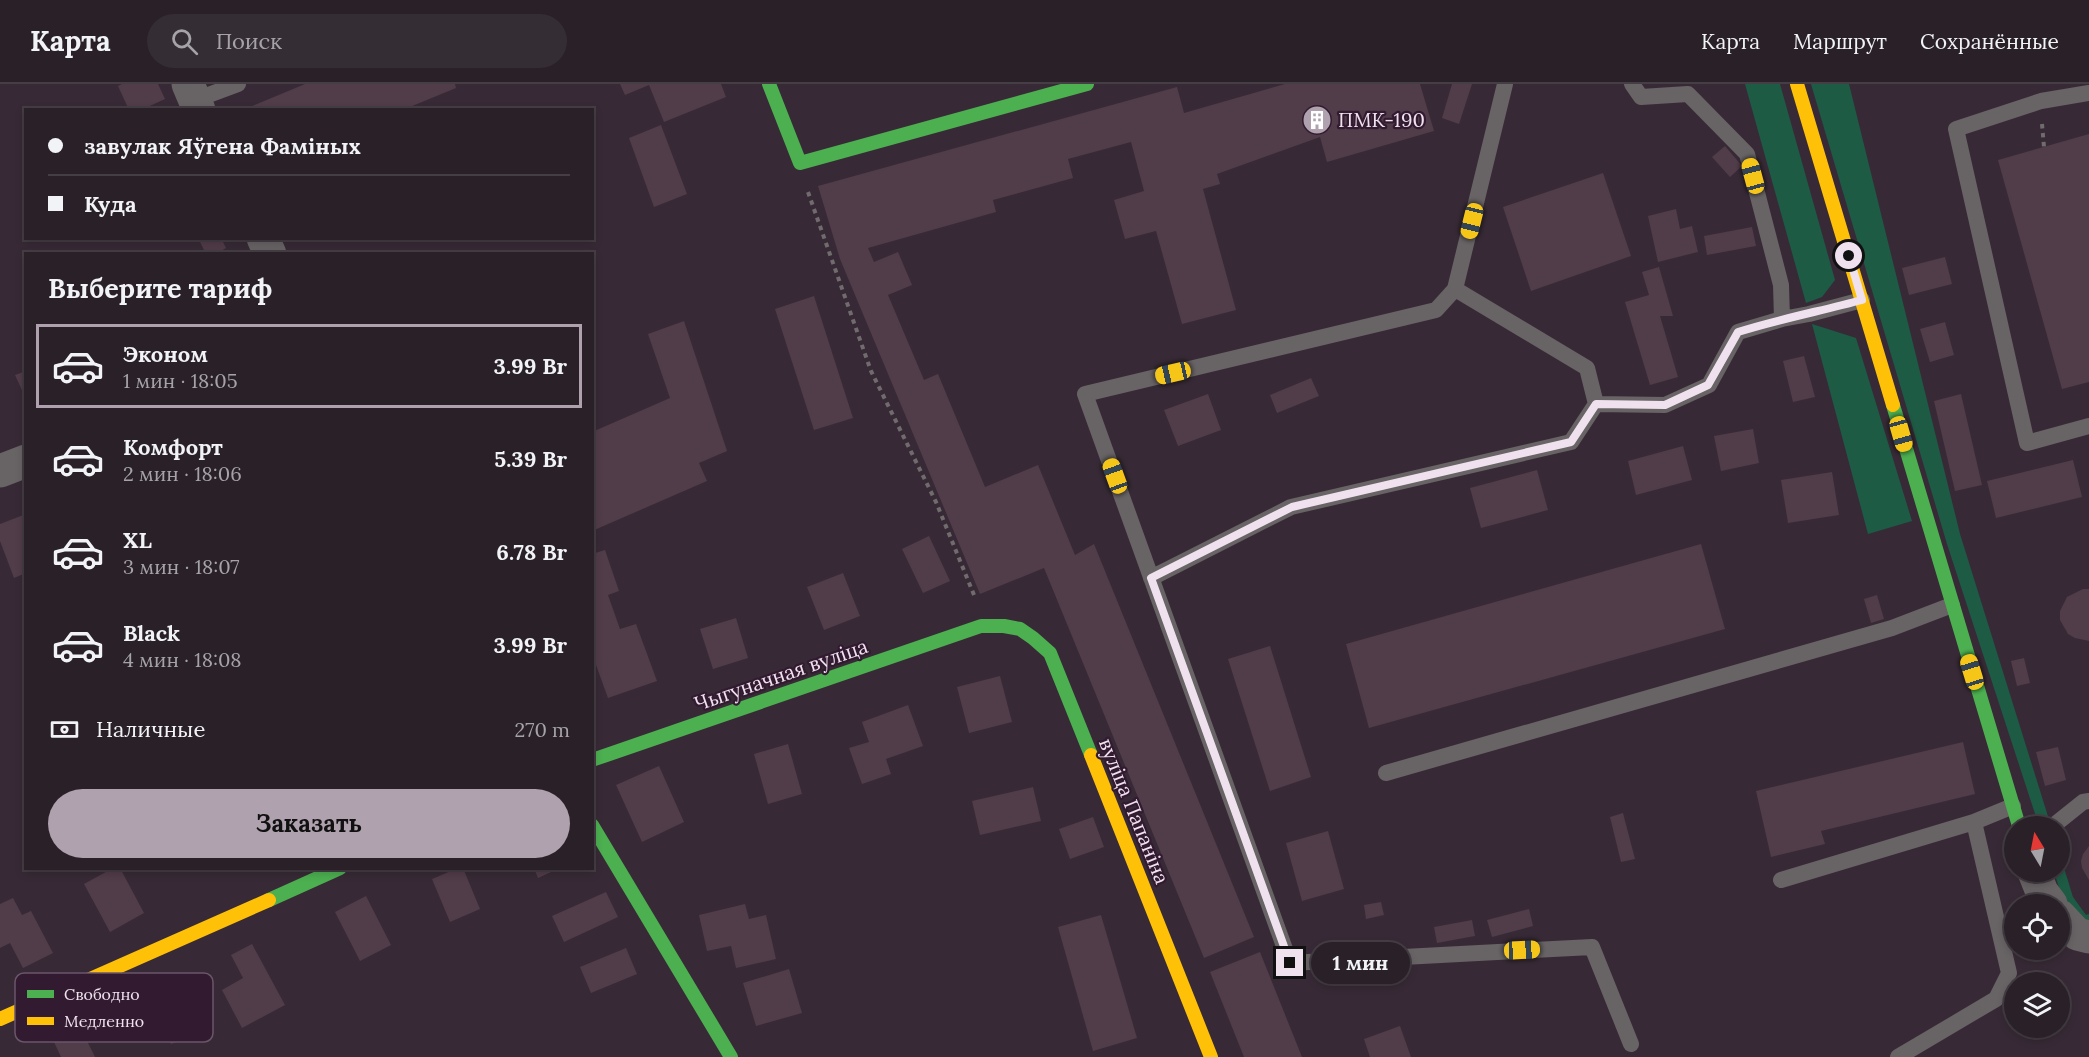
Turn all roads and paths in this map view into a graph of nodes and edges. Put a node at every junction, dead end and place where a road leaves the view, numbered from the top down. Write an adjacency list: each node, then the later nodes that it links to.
1 (238, 84): 9 (lane)
2 (769, 84): 10 (street)
3 (1087, 84): 10 (street)
4 (1504, 84): 11 (lane)
5 (1632, 84): 13 (lane)
6 (1797, 84): 12 (street)
7 (2063, 90): 8 (lane); 15 (lane)
8 (2089, 93)
9 (194, 98)
10 (800, 163): 20 (path)
11 (1455, 289): 14 (lane); 18 (lane)
12 (1862, 300): 13 (lane); 19 (street)
13 (1782, 319): 14 (lane)
14 (1596, 404): 18 (lane)
15 (2089, 426)
16 (24, 461): 17 (street)
17 (0, 471)
18 (1151, 578): 36 (lane)
19 (1952, 605): 22 (lane); 24 (street)
20 (981, 626): 21 (street, Чыгуначная вуліца); 38 (street, вуліца Папаніна)
21 (594, 759)
22 (1386, 773)
23 (2089, 801): 26 (lane)
24 (2013, 806): 25 (street); 27 (lane)
25 (2016, 816)
26 (2066, 816)
27 (1974, 822): 30 (lane); 39 (lane)
28 (594, 828): 37 (street)
29 (335, 870): 33 (street)
30 (1781, 879)
31 (2070, 926): 32 (street)
32 (2089, 937)
33 (104, 973)
34 (15, 1012): 35 (street)
35 (0, 1019)
36 (1630, 1044)
37 (731, 1057)
38 (1211, 1057)
39 (1898, 1057)

